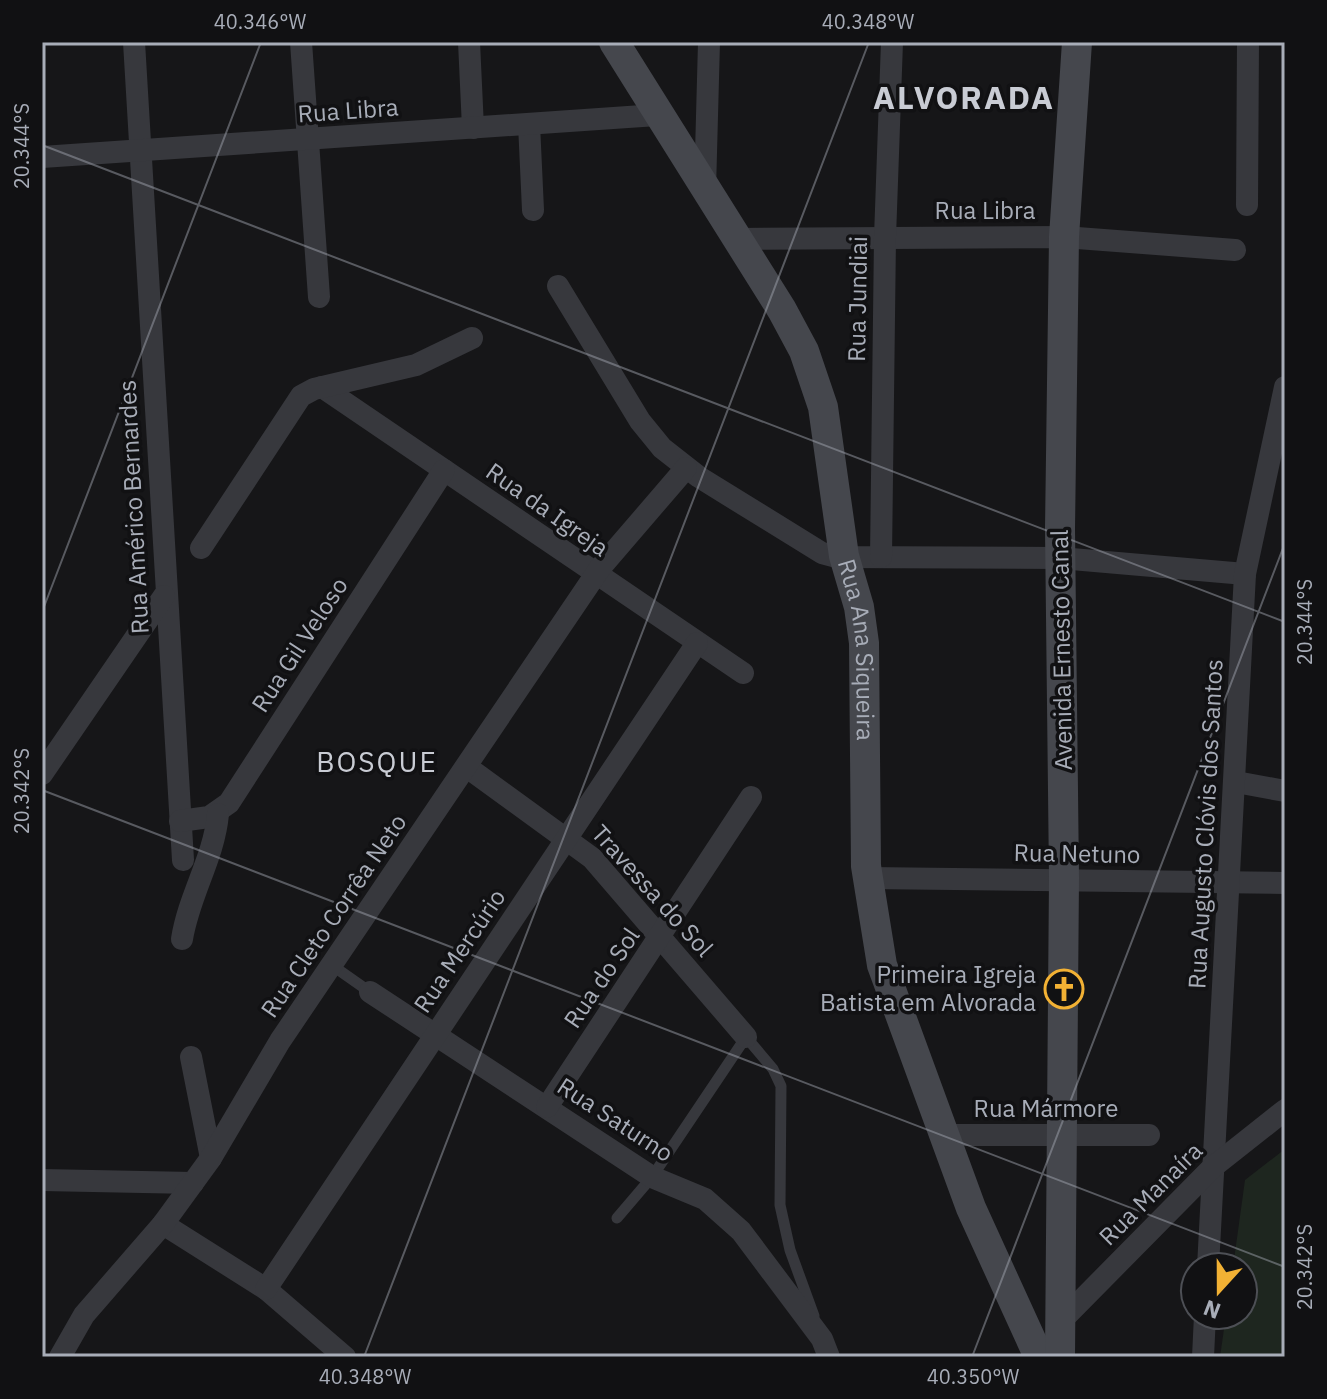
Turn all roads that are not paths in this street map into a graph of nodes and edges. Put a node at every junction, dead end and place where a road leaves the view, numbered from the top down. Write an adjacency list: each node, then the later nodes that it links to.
1 (134, 42): 13 (street, Rua Américo Bernardes)
2 (301, 42): 12 (street)
3 (469, 42): 11 (street)
4 (614, 42): 9 (street, Rua Ana Siqueira)
5 (709, 42): 15 (street)
6 (892, 42): 18 (street, Rua Jundiai)
7 (1248, 42): 16 (street)
8 (1081, 50): 19 (street, Avenida Ernesto Canal)
9 (657, 115): 10 (street, Rua Libra); 15 (street, Rua Ana Siqueira)
10 (529, 124): 11 (street, Rua Libra); 17 (street)
11 (473, 128): 12 (street, Rua Libra)
12 (308, 140): 13 (street, Rua Libra); 23 (street)
13 (140, 152): 14 (street, Rua Libra); 35 (street, Rua Américo Bernardes)
14 (42, 157)
15 (705, 192): 20 (street, Rua Ana Siqueira)
16 (1247, 205)
17 (533, 210)
18 (885, 237): 19 (street, Rua Libra); 20 (street, Rua Libra); 31 (street, Rua Jundiai)
19 (1064, 237): 21 (street, Rua Libra); 32 (street, Avenida Ernesto Canal)
20 (735, 239): 30 (street, Rua Ana Siqueira)
21 (1235, 250)
22 (558, 286): 27 (street)
23 (319, 297)
24 (472, 338): 25 (street)
25 (322, 387): 28 (street, Rua da Igreja); 29 (street)
26 (1285, 387): 33 (street, Rua Augusto Clóvis dos Santos)
27 (686, 468): 30 (street); 34 (street, Rua Cleto Corrêa Neto)
28 (444, 470): 34 (street, Rua da Igreja); 43 (street, Rua Gil Veloso)
29 (201, 548)
30 (844, 556): 31 (street); 47 (street, Rua Ana Siqueira)
31 (881, 557): 32 (street)
32 (1060, 558): 33 (street); 48 (street, Avenida Ernesto Canal)
33 (1245, 574): 40 (street, Rua Augusto Clóvis dos Santos)
34 (595, 575): 36 (street, Rua da Igreja); 38 (street, Rua Cleto Corrêa Neto)
35 (164, 596): 39 (street); 44 (street, Rua Américo Bernardes)
36 (697, 643): 37 (street, Rua da Igreja); 45 (street, Rua Mercúrio)
37 (743, 673)
38 (467, 767): 45 (street, Travessa do Sol); 53 (street, Rua Cleto Corrêa Neto)
39 (42, 774)
40 (1236, 782): 41 (street); 50 (street, Rua Augusto Clóvis dos Santos)
41 (1285, 791)
42 (751, 797): 51 (street, Rua do Sol)
43 (218, 814): 44 (street); 52 (street)
44 (180, 821): 46 (street, Rua Américo Bernardes)
45 (568, 838): 51 (street, Travessa do Sol); 55 (street, Rua Mercúrio)
46 (183, 860)
47 (868, 878): 48 (street, Rua Netuno); 60 (street, Rua Ana Siqueira)
48 (1064, 878): 50 (street, Rua Netuno); 61 (street, Avenida Ernesto Canal)
49 (1285, 883): 50 (street, Rua Netuno)
50 (1230, 884): 64 (street, Rua Augusto Clóvis dos Santos)
51 (661, 936): 56 (street, Travessa do Sol); 58 (street, Rua do Sol)
52 (182, 939)
53 (333, 966): 54 (lane, Rua Saturno); 63 (street, Rua Cleto Corrêa Neto)
54 (370, 992): 55 (street, Rua Saturno)
55 (434, 1034): 58 (street, Rua Saturno); 71 (street, Rua Mercúrio)
56 (746, 1037): 65 (lane); 74 (lane, Travessa do Sol)
57 (191, 1057): 63 (street)
58 (547, 1107): 65 (street, Rua Saturno)
59 (1285, 1110): 64 (street, Rua Manaíra)
60 (943, 1135): 61 (street, Rua Mármore); 72 (street, Rua Ana Siqueira)
61 (1062, 1135): 62 (street, Rua Mármore); 72 (street, Avenida Ernesto Canal)
62 (1149, 1135)
63 (211, 1158): 67 (street, Rua Cleto Corrêa Neto)
64 (1213, 1167): 70 (street, Rua Augusto Clóvis dos Santos); 72 (street, Rua Manaíra)
65 (652, 1177): 68 (lane); 74 (street, Rua Saturno)
66 (42, 1180): 67 (street)
67 (193, 1183): 69 (street, Rua Cleto Corrêa Neto)
68 (617, 1218)
69 (163, 1224): 71 (street); 75 (street, Rua Cleto Corrêa Neto)
70 (1209, 1251)
71 (266, 1289): 76 (street)
72 (1034, 1310): 77 (street, Avenida Ernesto Canal); 78 (street, Avenida Ernesto Canal)
73 (1204, 1331): 79 (street)
74 (826, 1348)
75 (60, 1357)
76 (345, 1357)
77 (1039, 1357)
78 (1060, 1357)
79 (1203, 1357)

